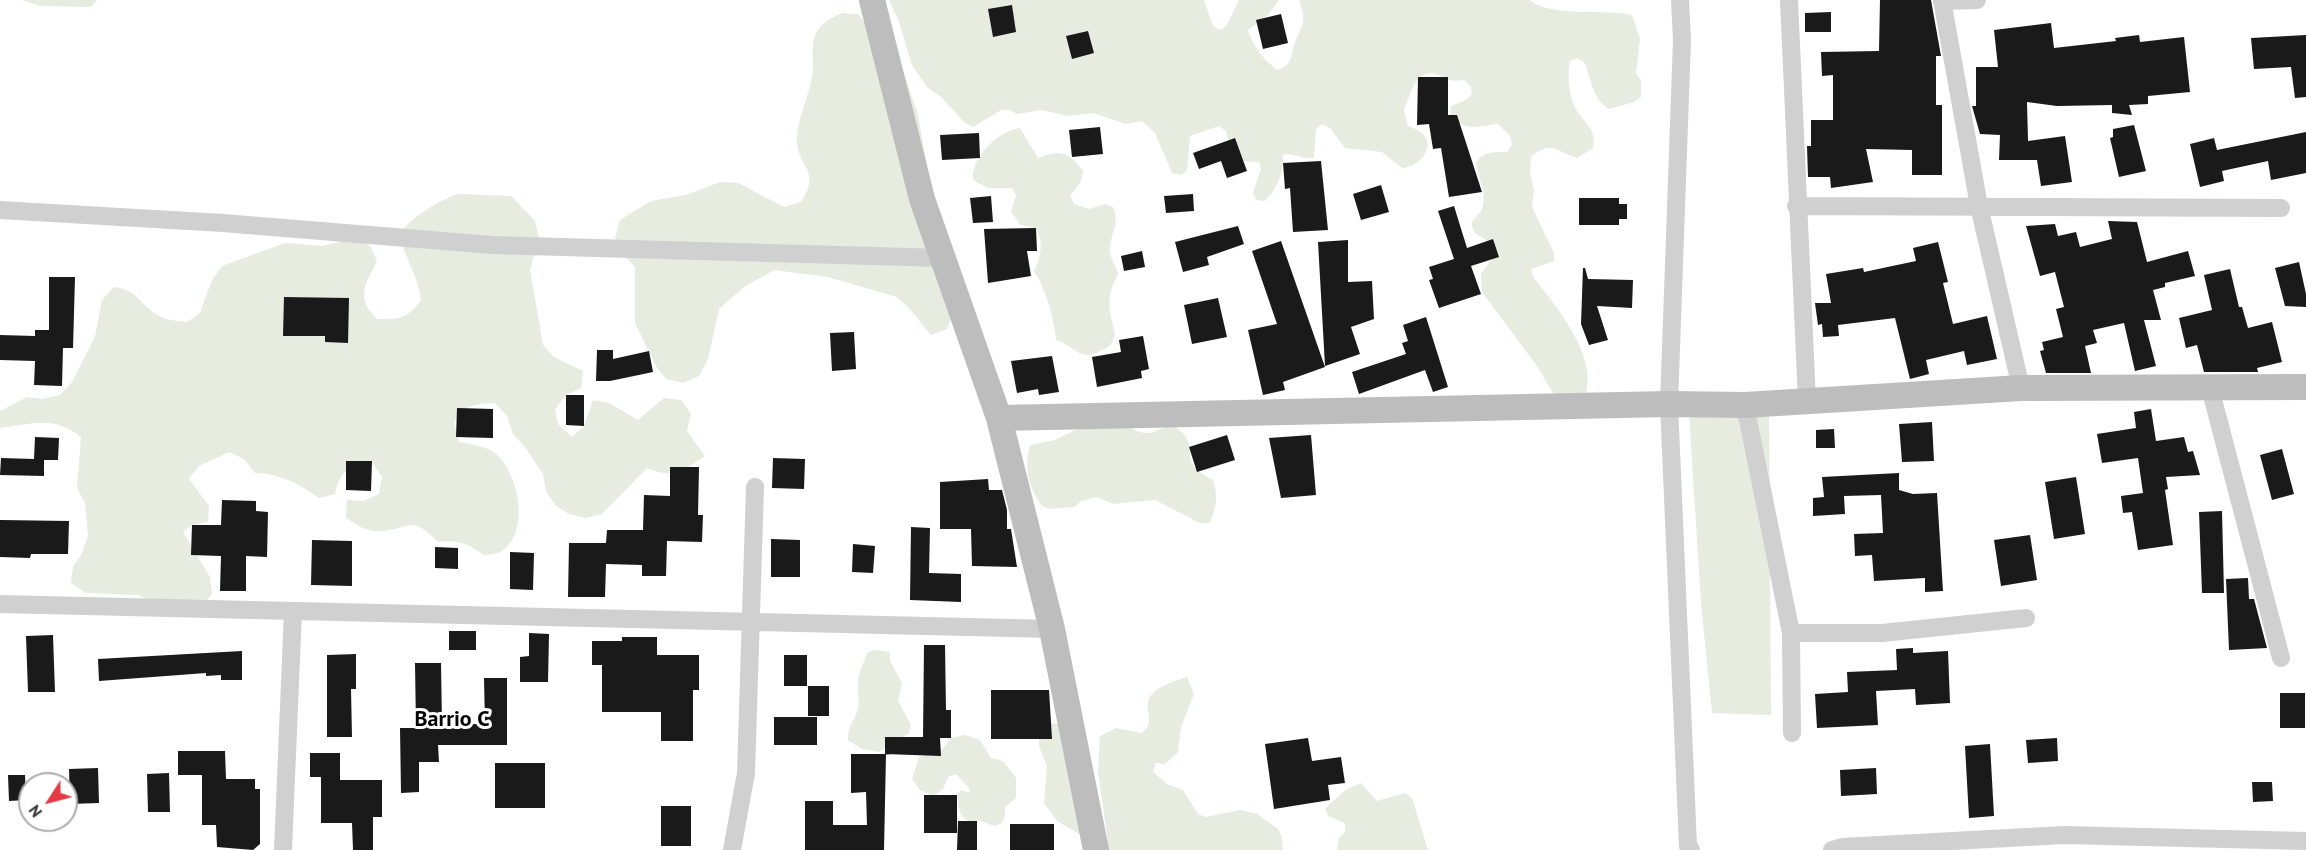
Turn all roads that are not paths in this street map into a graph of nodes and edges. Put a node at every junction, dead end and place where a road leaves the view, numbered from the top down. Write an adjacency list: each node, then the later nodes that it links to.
1 (872, 0): 10 (street)
2 (1680, 0): 15 (street)
3 (1789, 0): 6 (street)
4 (1977, 0): 5 (street)
5 (1942, 1): 7 (street)
6 (1796, 206): 7 (street); 14 (street)
7 (1979, 206): 8 (street); 12 (street)
8 (2281, 208)
9 (0, 210): 10 (street)
10 (942, 258): 17 (street)
11 (2306, 387): 13 (street)
12 (2021, 388): 13 (street); 14 (street)
13 (2210, 388): 25 (street)
14 (1807, 401): 16 (street)
15 (1669, 404): 16 (street); 17 (street); 32 (street)
16 (1745, 405): 24 (street)
17 (999, 418): 23 (street)
18 (756, 487): 22 (street)
19 (0, 604): 20 (street)
20 (293, 611): 22 (street); 29 (street)
21 (2026, 618): 24 (street)
22 (751, 622): 23 (street); 30 (street)
23 (1052, 629): 31 (street)
24 (1791, 633): 26 (street)
25 (2281, 658)
26 (1792, 733)
27 (2065, 842): 28 (street); 33 (street)
28 (2306, 842)
29 (283, 850)
30 (732, 850)
31 (1096, 850)
32 (1691, 850)
33 (1832, 850)

